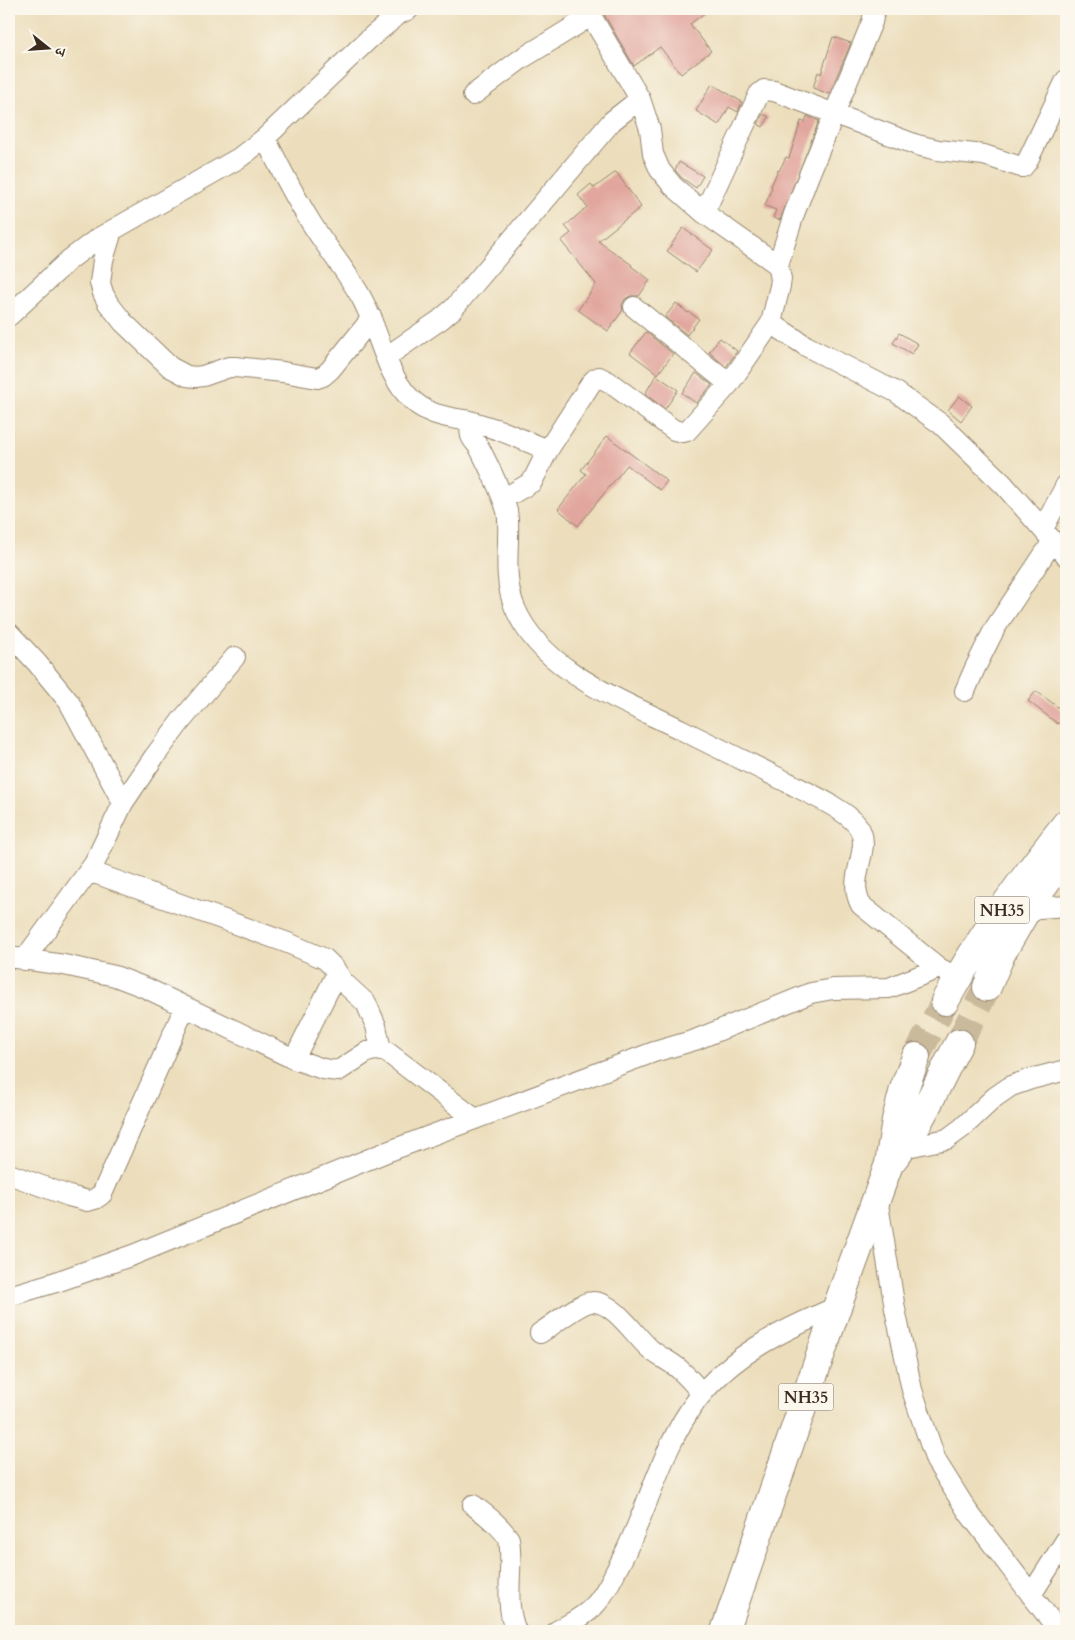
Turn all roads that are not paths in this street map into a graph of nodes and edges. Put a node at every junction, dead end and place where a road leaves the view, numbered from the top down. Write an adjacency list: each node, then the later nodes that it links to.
1 (409, 9): 8 (street)
2 (875, 9): 7 (street)
3 (589, 12): 5 (street); 6 (street)
4 (1066, 80): 7 (street)
5 (473, 95)
6 (640, 99): 9 (street); 16 (street)
7 (834, 114): 9 (street); 11 (street)
8 (264, 138): 10 (street); 14 (street)
9 (704, 212): 11 (street)
10 (112, 231): 13 (street); 14 (street)
11 (778, 265): 15 (street)
12 (634, 307): 17 (street)
13 (9, 316)
14 (372, 318): 16 (street)
15 (771, 323): 17 (street); 22 (street)
16 (386, 357): 18 (street)
17 (729, 384): 19 (street)
18 (470, 422): 19 (street); 21 (street)
19 (548, 450): 21 (street)
20 (1066, 485): 22 (street)
21 (503, 499): 35 (street)
22 (1048, 535): 23 (street); 26 (street)
23 (1066, 556)
24 (9, 633): 27 (street)
25 (234, 657): 27 (street)
26 (965, 691)
27 (123, 803): 30 (street)
28 (1066, 824): 35 (highway, NH35)
29 (1066, 855): 32 (highway, NH35)
30 (89, 871): 33 (street); 34 (street)
31 (1066, 906): 32 (street)
32 (1027, 909): 36 (highway, NH35)
33 (16, 958): 38 (street)
34 (337, 973): 40 (street); 42 (street)
35 (948, 973): 37 (highway, NH35); 44 (street)
36 (987, 987)
37 (945, 1001)
38 (185, 1007): 42 (street); 46 (street)
39 (959, 1043): 45 (highway, NH35)
40 (381, 1050): 42 (street); 44 (street)
41 (916, 1057): 45 (highway, NH35)
42 (294, 1059)
43 (1066, 1070): 45 (street)
44 (475, 1119): 48 (street)
45 (895, 1153): 47 (highway, NH35)
46 (9, 1174)
47 (877, 1196): 49 (highway, NH35); 54 (street)
48 (9, 1296)
49 (837, 1307): 51 (street); 57 (highway, NH35)
50 (540, 1333): 51 (street)
51 (702, 1394): 56 (street)
52 (473, 1504): 55 (street)
53 (1066, 1540): 54 (street)
54 (1031, 1595): 58 (street)
55 (516, 1631)
56 (557, 1631)
57 (724, 1631)
58 (1059, 1631)

